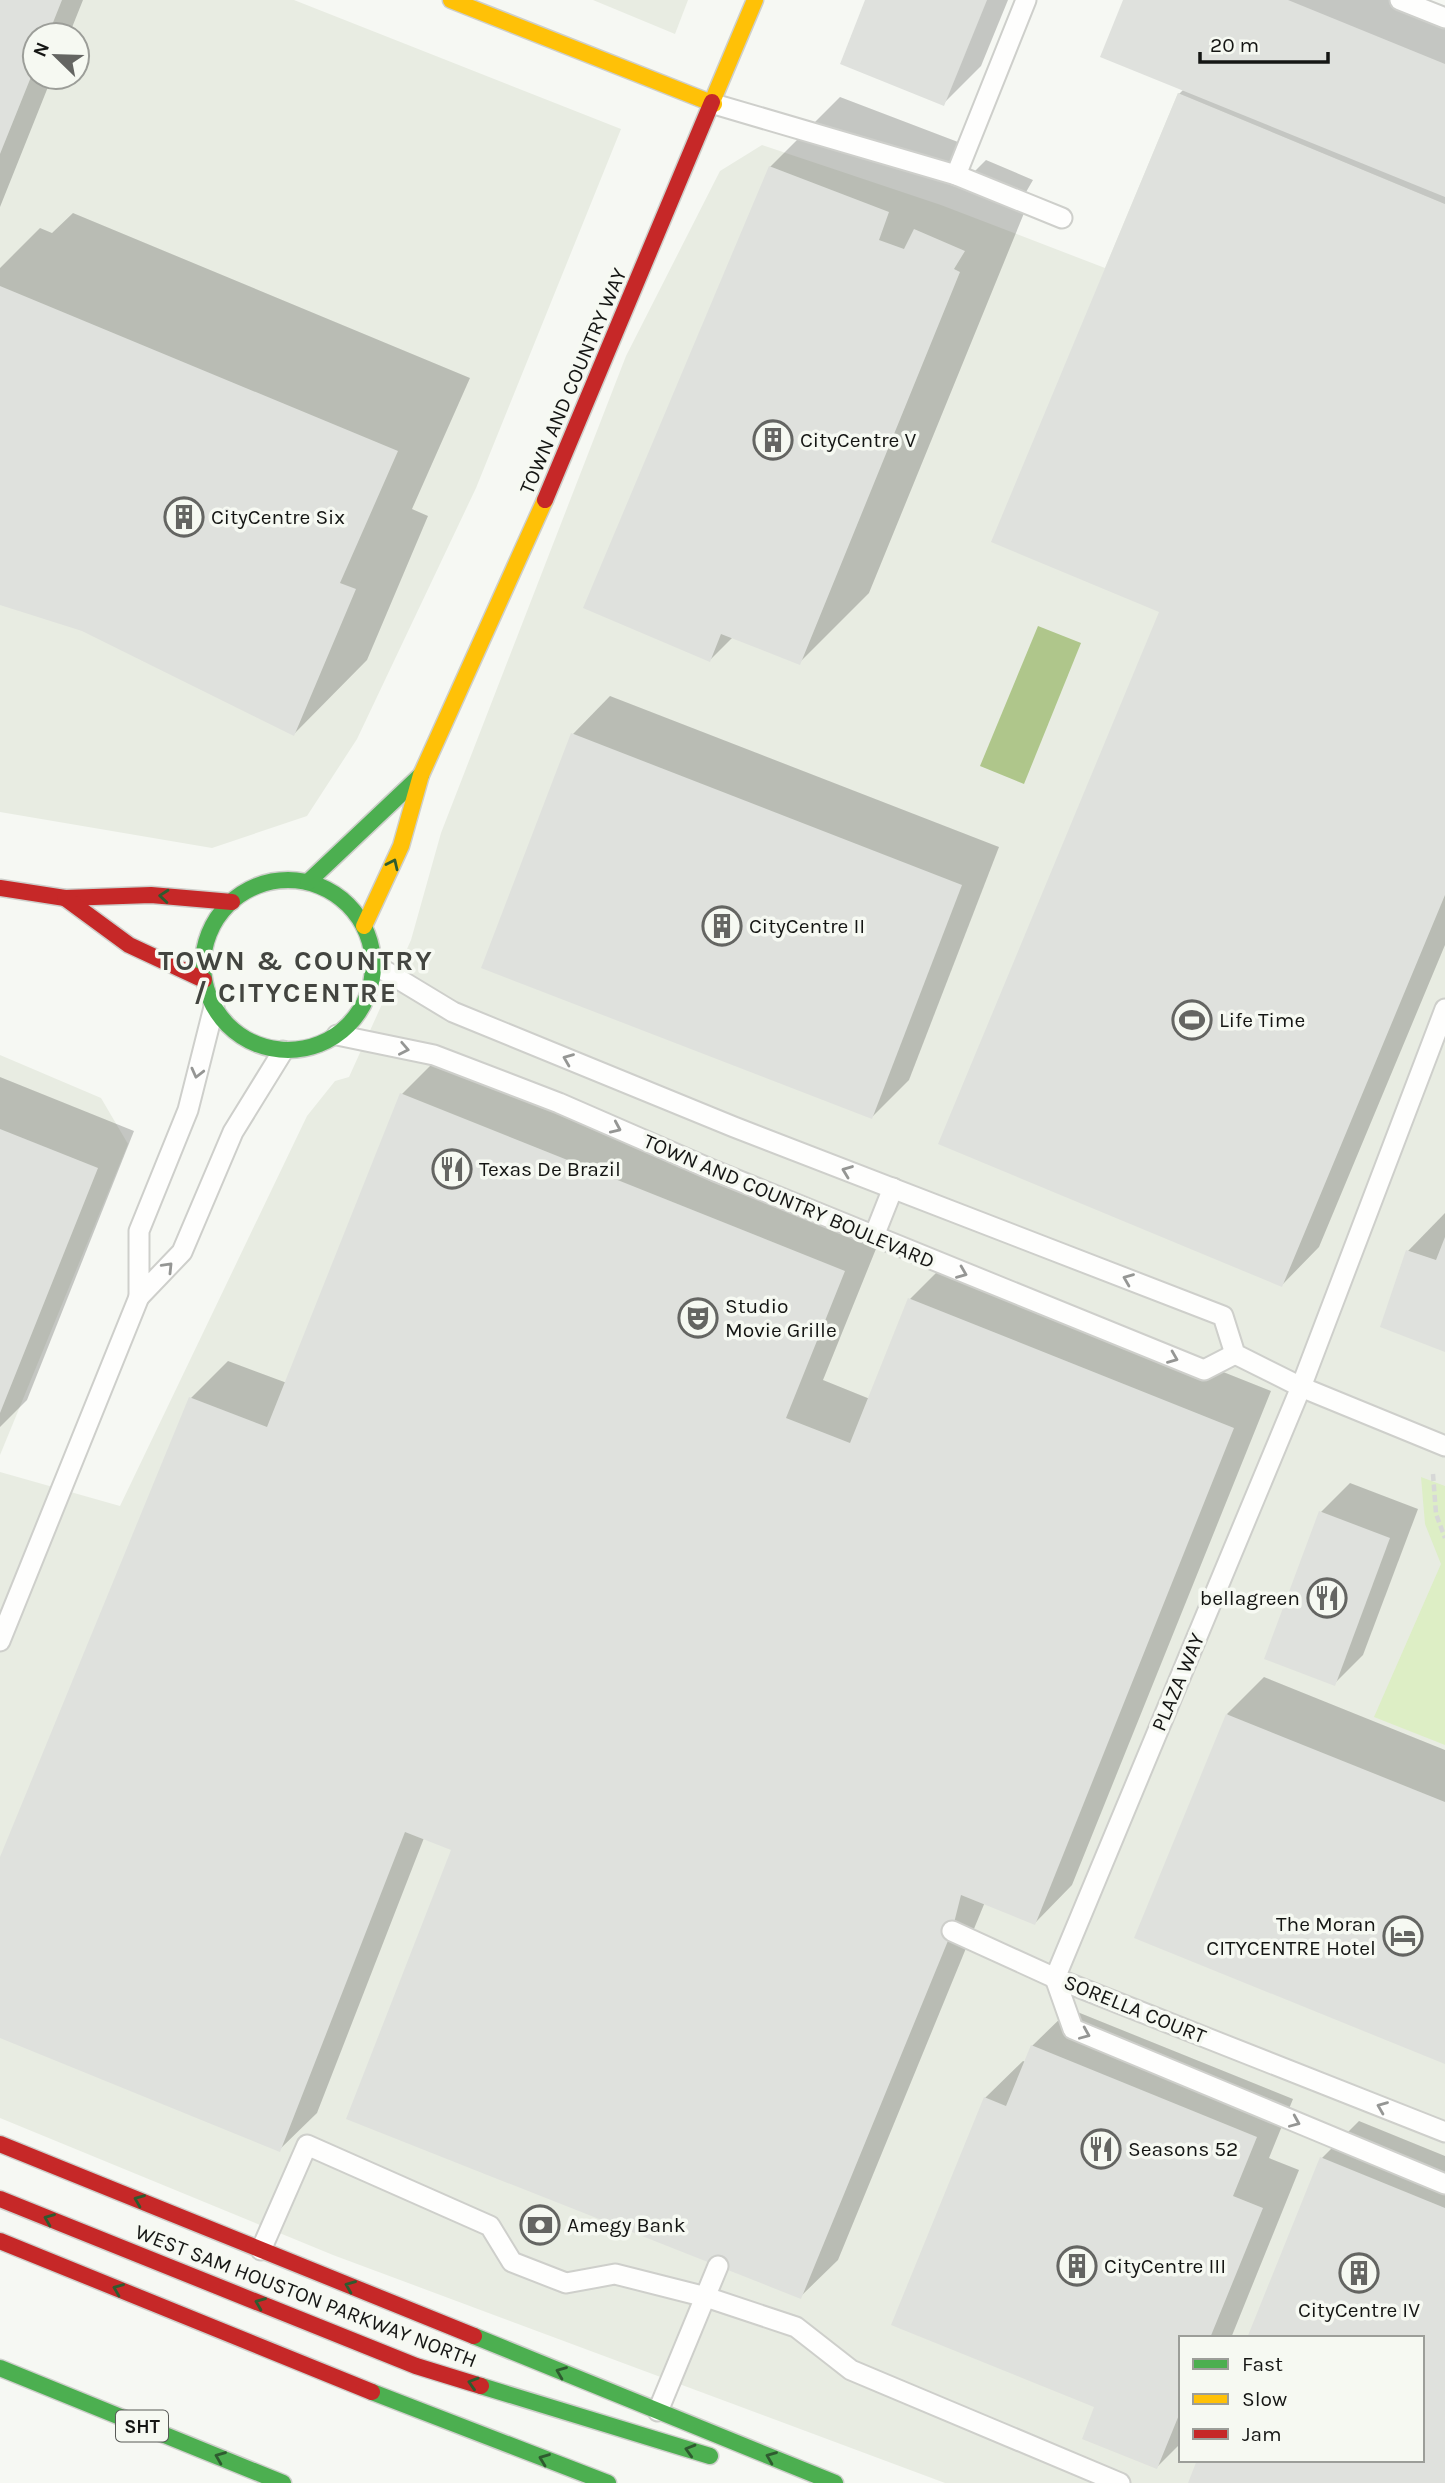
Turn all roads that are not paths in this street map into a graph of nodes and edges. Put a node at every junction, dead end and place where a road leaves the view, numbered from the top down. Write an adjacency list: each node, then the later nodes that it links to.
1 (451, 0): 6 (main road)
2 (755, 0): 6 (main road, TOWN AND COUNTRY WAY)
3 (1026, 0): 7 (lane)
4 (1400, 0): 5 (lane)
5 (1445, 18)
6 (714, 104): 7 (lane); 9 (main road, TOWN AND COUNTRY WAY)
7 (956, 175): 8 (lane)
8 (1062, 218)
9 (421, 775): 10 (main road, TOWN AND COUNTRY WAY); 14 (main road, TOWN AND COUNTRY WAY, one-way to 9)
10 (308, 882): 13 (main road); 14 (main road)
11 (0, 888): 12 (main road)
12 (65, 898): 13 (main road, one-way to 12); 16 (main road)
13 (232, 902): 16 (main road)
14 (364, 926): 15 (main road)
15 (372, 963): 19 (main road); 21 (lane, one-way to 15)
16 (204, 980): 17 (main road)
17 (214, 1007): 20 (main road); 23 (lane, one-way to 23)
18 (1445, 1009): 25 (lane, PLAZA WAY)
19 (337, 1035): 20 (main road); 22 (lane, TOWN AND COUNTRY BOULEVARD, one-way to 22)
20 (283, 1051): 23 (lane, one-way to 20)
21 (893, 1188): 22 (lane); 24 (lane, one-way to 21)
22 (874, 1236): 24 (lane, TOWN AND COUNTRY BOULEVARD, one-way to 24)
23 (139, 1297): 27 (lane)
24 (1235, 1354): 25 (lane)
25 (1301, 1387): 26 (lane); 29 (lane, PLAZA WAY)
26 (1445, 1446)
27 (0, 1641)
28 (952, 1931): 29 (lane)
29 (1055, 1978): 30 (lane, SORELLA COURT, one-way to 29); 32 (lane, SORELLA COURT, one-way to 32)
30 (1445, 2132)
31 (0, 2144): 35 (main road, one-way to 31)
32 (1445, 2184)
33 (0, 2199): 42 (main road, WEST SAM HOUSTON PARKWAY NORTH, one-way to 33)
34 (0, 2241): 40 (main road, one-way to 34)
35 (261, 2250): 38 (lane); 41 (main road, one-way to 35)
36 (718, 2266): 38 (lane)
37 (66, 2286): 40 (main road)
38 (706, 2297): 41 (lane); 48 (lane)
39 (0, 2368): 44 (main road, SHT, one-way to 39)
40 (317, 2371): 45 (main road, one-way to 40)
41 (658, 2411): 47 (main road, one-way to 41)
42 (729, 2461)
43 (765, 2472): 46 (main road)
44 (283, 2483)
45 (608, 2483)
46 (803, 2483)
47 (835, 2483)
48 (1120, 2483)

